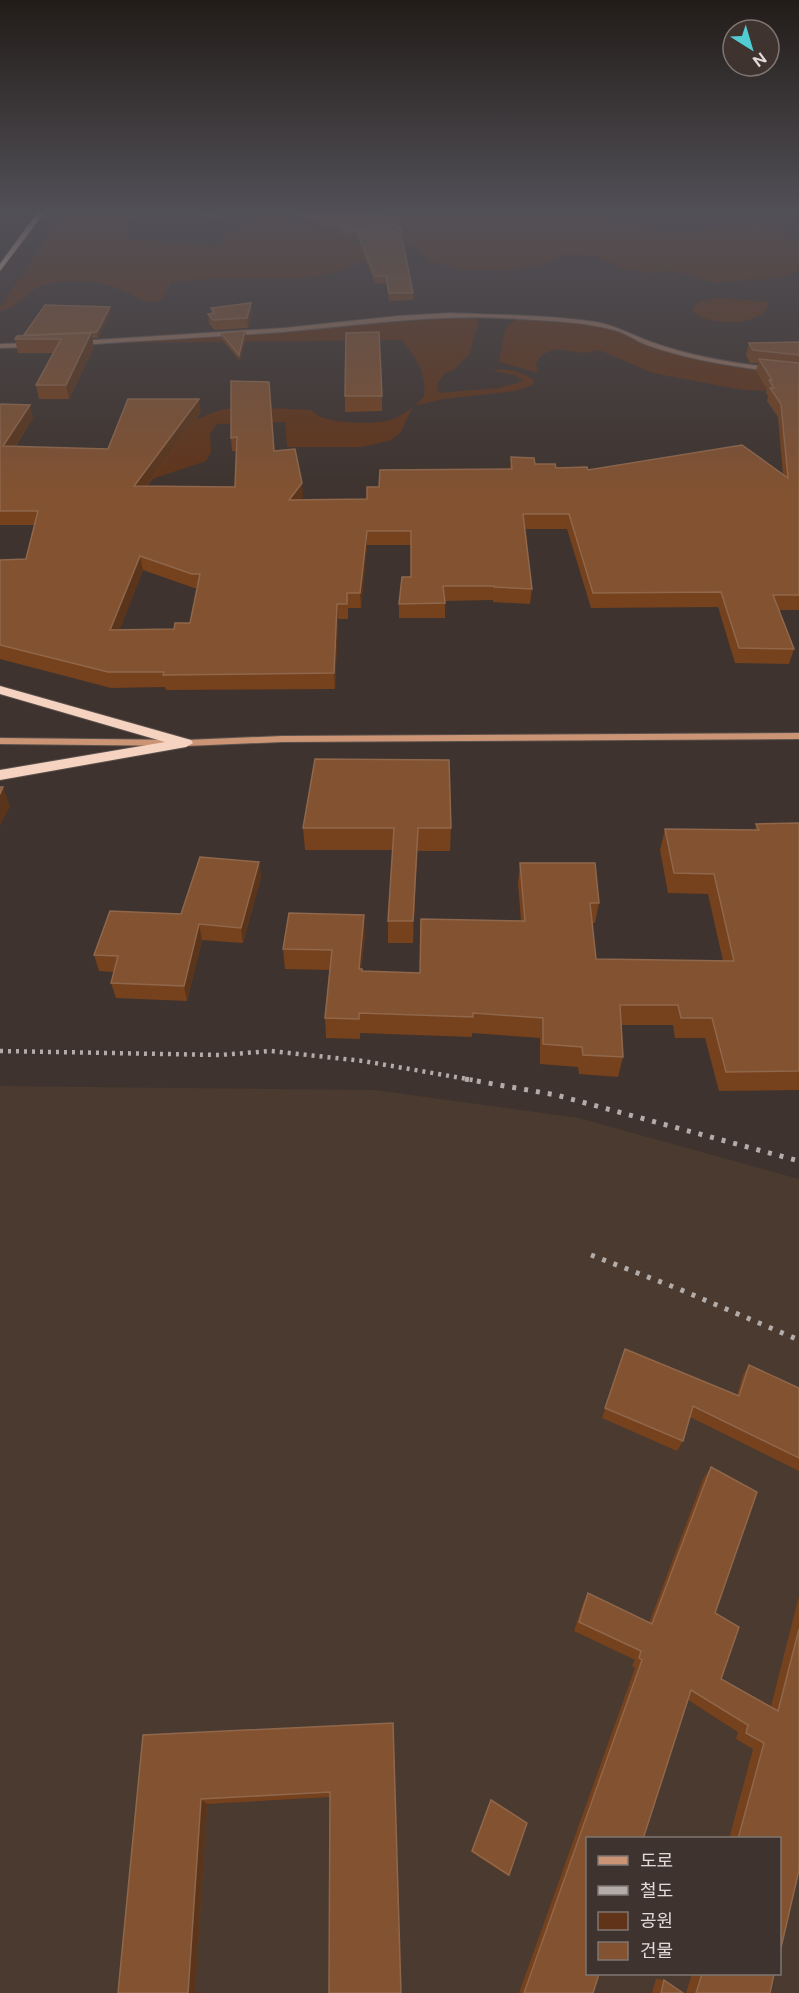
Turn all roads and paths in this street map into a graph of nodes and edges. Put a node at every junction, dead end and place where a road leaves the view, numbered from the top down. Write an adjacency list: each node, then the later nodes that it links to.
1 (73, 344): 4 (street)
2 (44, 345): 3 (street)
3 (0, 346)
4 (799, 372)
5 (0, 690): 8 (highway)
6 (799, 736): 8 (main road)
7 (0, 741): 8 (main road)
8 (186, 742): 9 (highway)
9 (0, 775)

